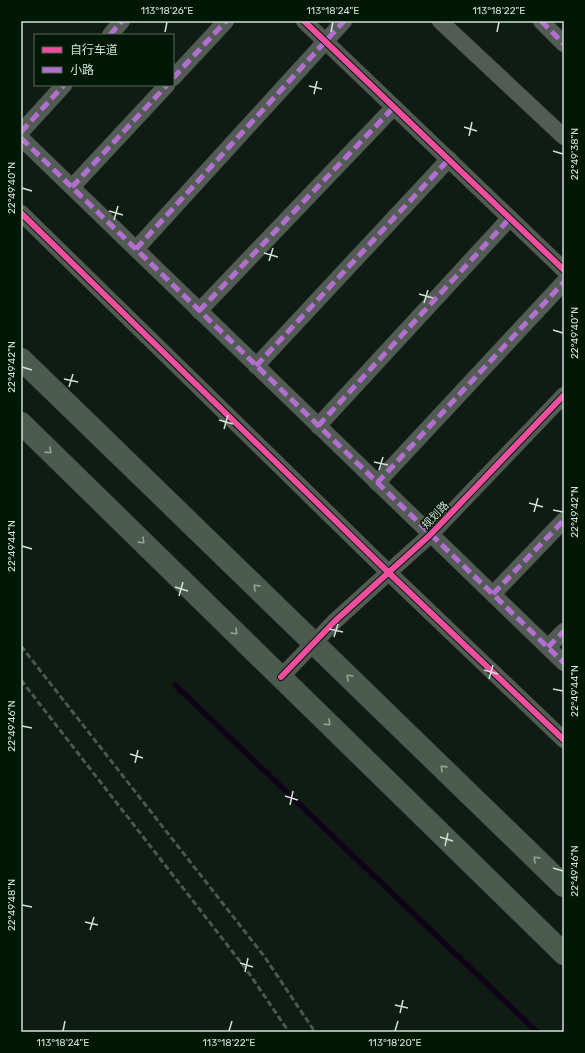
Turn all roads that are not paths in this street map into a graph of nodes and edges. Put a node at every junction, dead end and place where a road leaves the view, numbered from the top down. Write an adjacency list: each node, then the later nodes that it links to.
1 (122, 21): 7 (street)
2 (226, 21): 10 (street)
3 (304, 21): 8 (street)
4 (344, 21): 8 (street)
5 (440, 21): 15 (street)
6 (541, 21): 9 (street)
7 (111, 34)
8 (326, 42): 13 (street); 21 (street)
9 (564, 44)
10 (174, 77)
11 (63, 86): 14 (street)
12 (165, 86): 18 (street)
13 (394, 107): 17 (street); 24 (street)
14 (21, 132)
15 (564, 137)
16 (21, 138): 18 (street)
17 (449, 159): 20 (street); 26 (street)
18 (72, 187): 21 (street)
19 (21, 213): 33 (street)
20 (510, 218): 22 (street); 29 (street)
21 (136, 249): 24 (street)
22 (564, 270)
23 (564, 282): 30 (street)
24 (199, 311): 26 (street)
25 (21, 359): 36 (main road, one-way to 25)
26 (256, 366): 29 (street)
27 (564, 395): 32 (street, 规划路)
28 (21, 424): 39 (main road, one-way to 39)
29 (318, 426): 30 (street)
30 (377, 482): 32 (street)
31 (564, 520): 34 (street)
32 (430, 535): 33 (street, 规划路); 34 (street)
33 (388, 572): 36 (street, 规划路); 40 (street)
34 (492, 594): 37 (street)
35 (564, 631): 37 (street)
36 (314, 643): 39 (street, 规划路); 41 (main road, one-way to 36)
37 (548, 647): 38 (street)
38 (564, 663)
39 (281, 677): 42 (main road, one-way to 42)
40 (564, 740)
41 (564, 886)
42 (564, 954)

